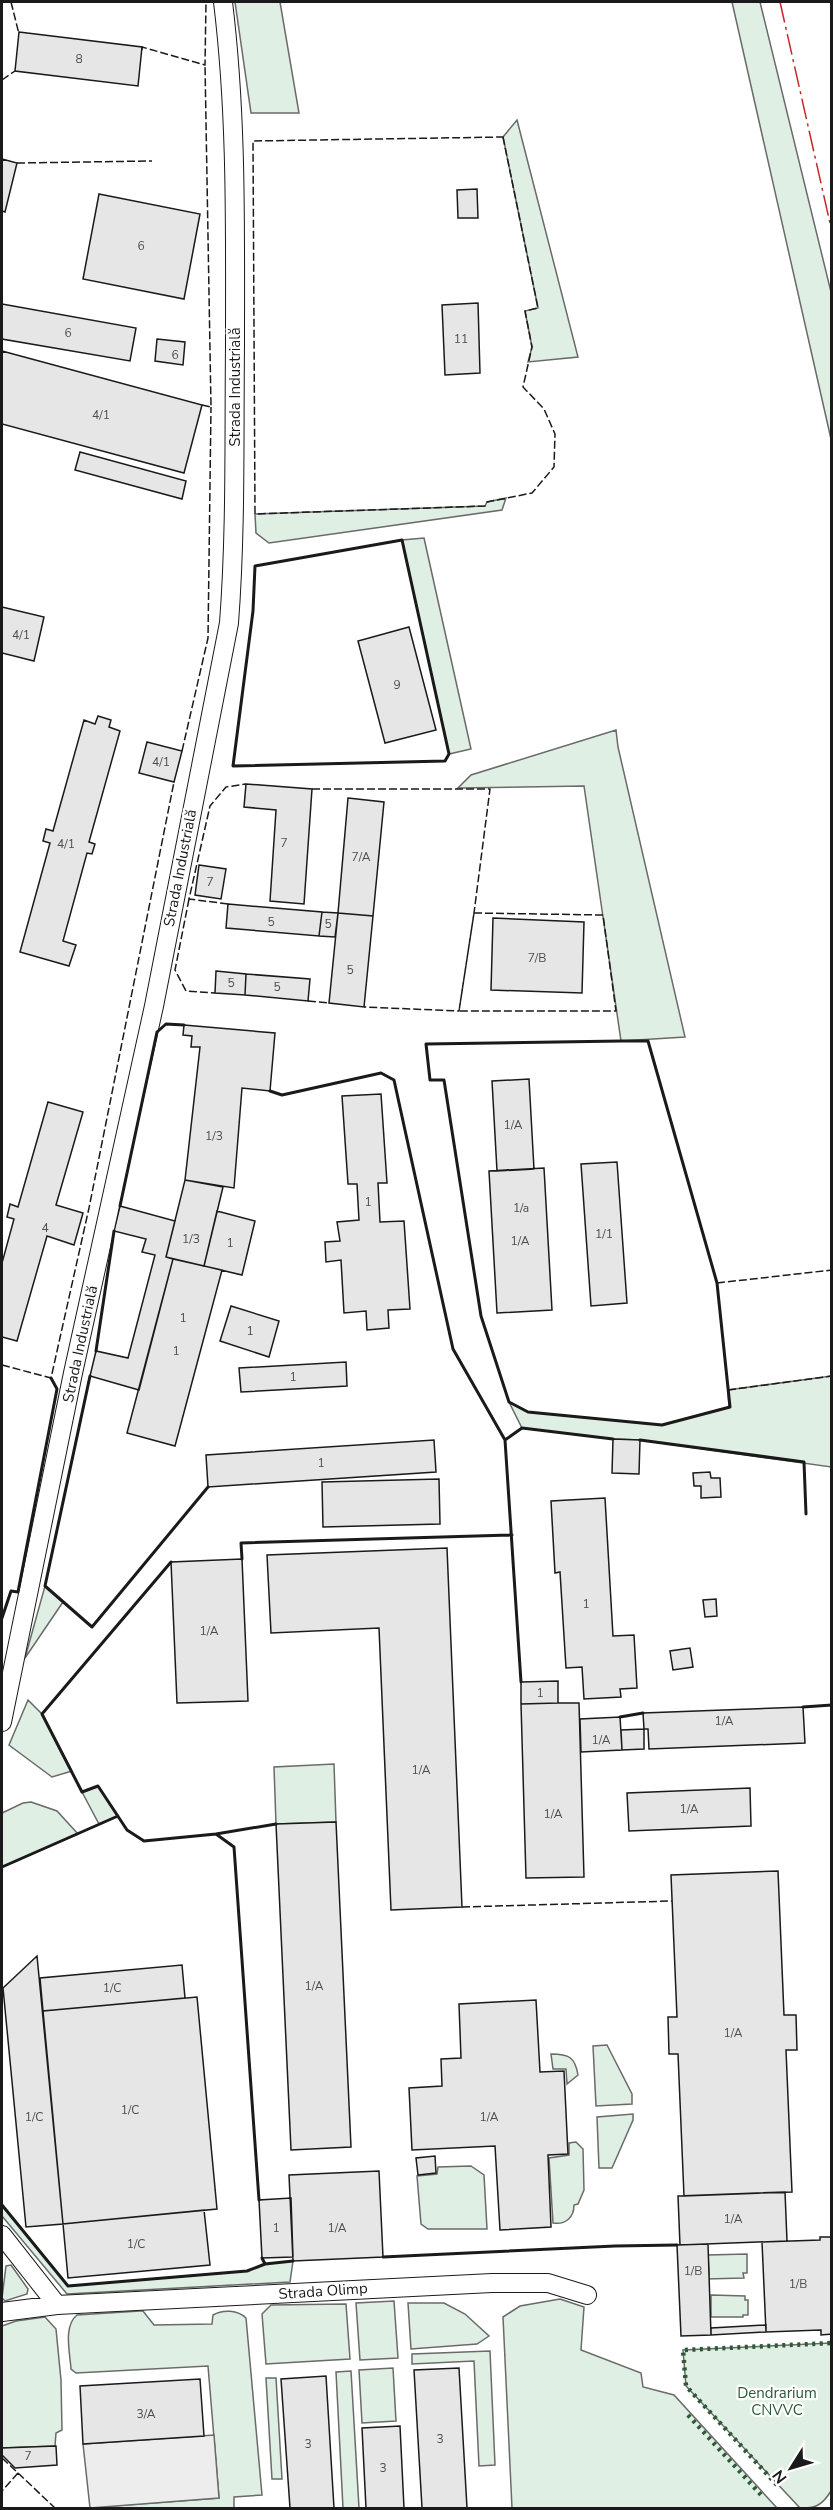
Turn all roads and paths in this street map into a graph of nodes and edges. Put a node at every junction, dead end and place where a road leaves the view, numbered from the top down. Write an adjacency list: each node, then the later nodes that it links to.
1 (223, 2): 2 (street, Strada Industrială)
2 (2, 1722)
3 (2, 2235): 5 (street)
4 (587, 2295): 5 (street, Strada Olimp)
5 (57, 2305): 6 (street, Strada Olimp)
6 (2, 2312)

